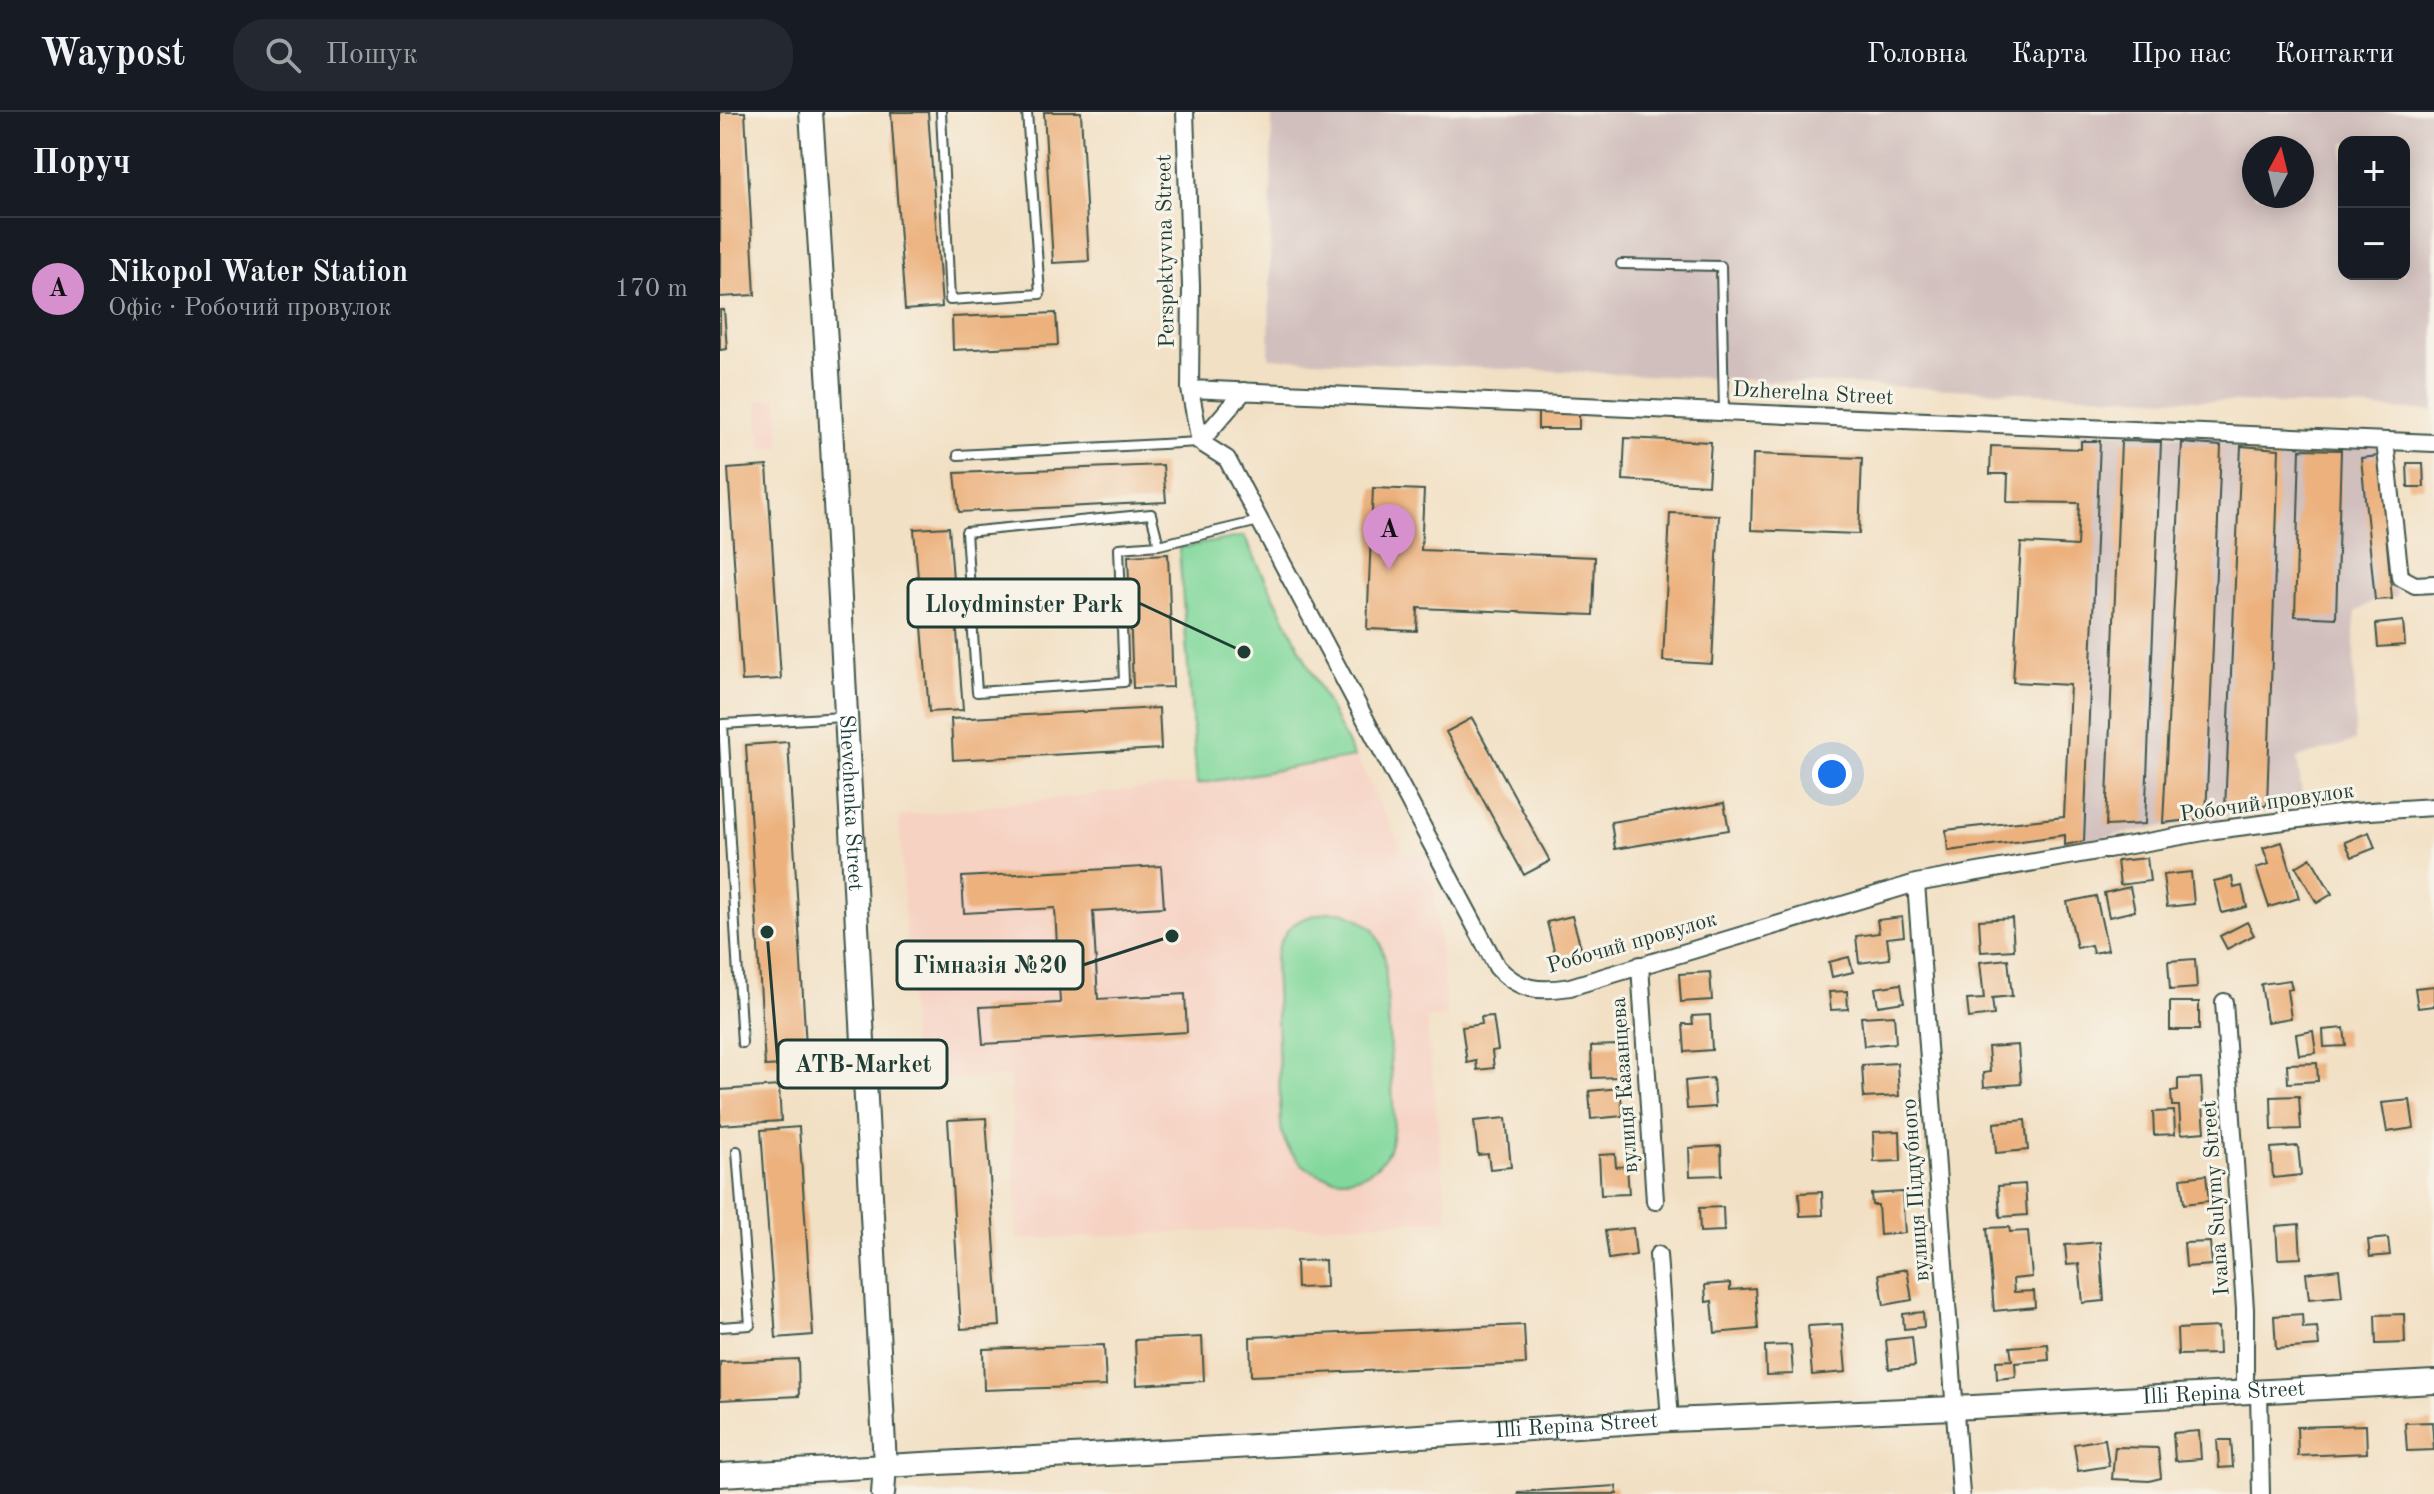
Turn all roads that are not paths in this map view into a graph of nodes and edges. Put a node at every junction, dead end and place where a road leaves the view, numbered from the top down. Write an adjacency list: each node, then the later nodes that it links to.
1 (811, 112): 16 (street, Shevchenka Street)
2 (941, 112): 3 (lane)
3 (1027, 112)
4 (1185, 112): 6 (street, Perspektyvna Street)
5 (1621, 264): 8 (lane)
6 (1190, 389): 7 (street, Dzherelna Street); 10 (street)
7 (1244, 391): 8 (street, Dzherelna Street); 10 (street)
8 (1724, 412): 9 (street, Dzherelna Street)
9 (2385, 441): 11 (street, Dzherelna Street); 15 (street)
10 (1200, 442): 12 (lane); 13 (street, Робочий провулок)
11 (2434, 443)
12 (958, 455)
13 (1260, 520): 14 (lane); 19 (street, Робочий провулок)
14 (1159, 545): 14 (lane)
15 (2434, 584)
16 (846, 717): 21 (lane); 30 (street, Shevchenka Street)
17 (2434, 807): 18 (street, Робочий провулок)
18 (1916, 883): 19 (street, Робочий провулок); 28 (street, вулиця Піддубного)
19 (1640, 965): 23 (street, вулиця Казанцева)
20 (2224, 1002): 27 (street, Ivana Sulymy Street)
21 (742, 1043)
22 (737, 1151): 25 (lane)
23 (1655, 1201)
24 (1658, 1255): 29 (street)
25 (720, 1327)
26 (2434, 1382): 27 (street, Illi Repina Street)
27 (2252, 1391): 28 (street, Illi Repina Street); 34 (street, Ivana Sulymy Street)
28 (1954, 1408): 29 (street, Illi Repina Street); 33 (street, вулиця Піддубного)
29 (1670, 1420): 30 (street, Illi Repina Street)
30 (885, 1465): 31 (street, Illi Repina Street); 32 (street, Shevchenka Street)
31 (720, 1475)
32 (883, 1494)
33 (1961, 1494)
34 (2261, 1494)

